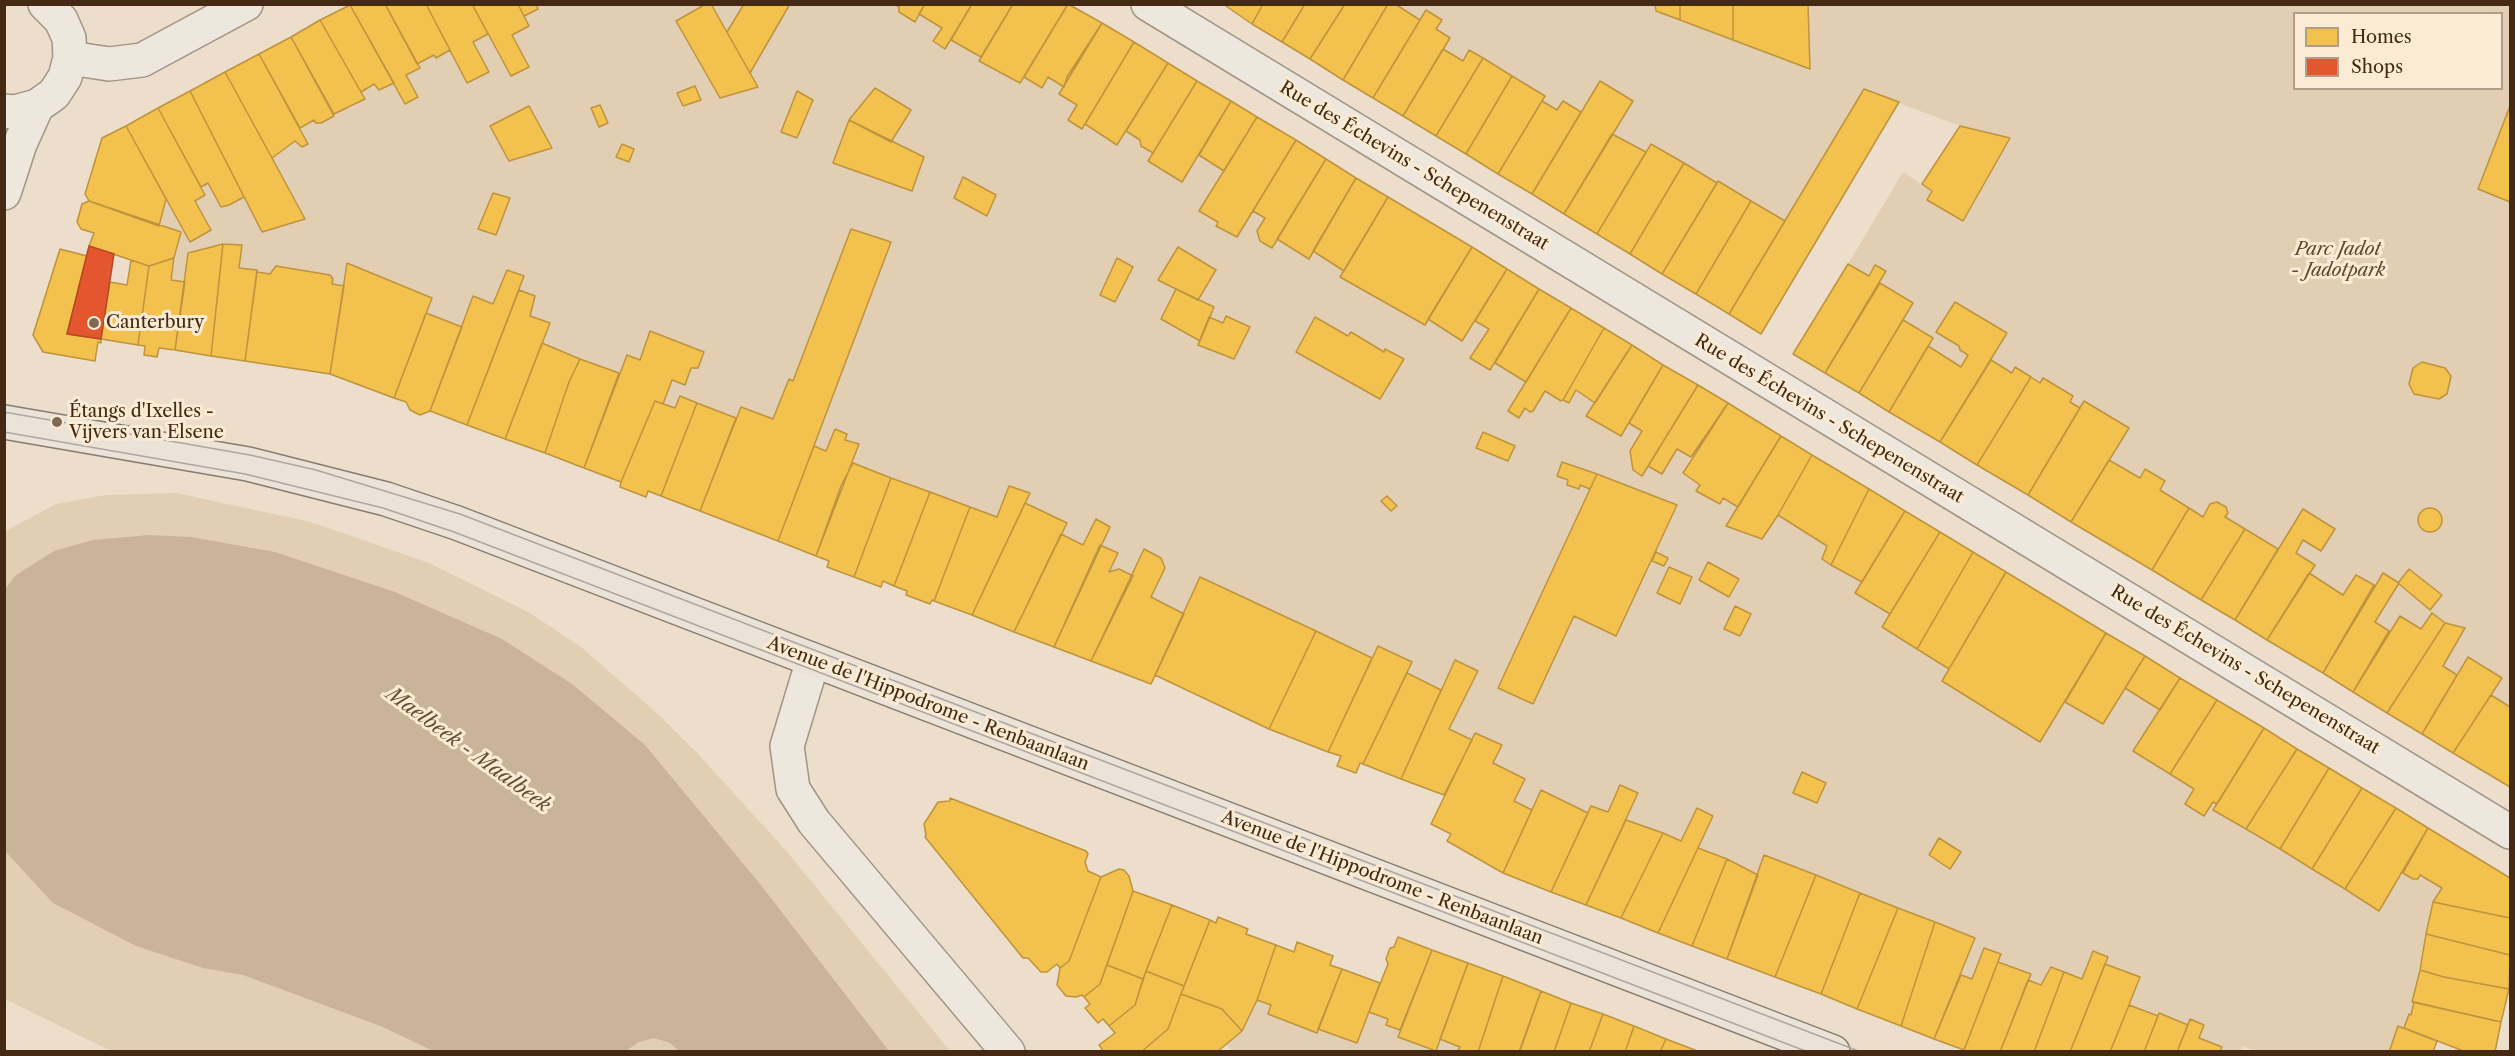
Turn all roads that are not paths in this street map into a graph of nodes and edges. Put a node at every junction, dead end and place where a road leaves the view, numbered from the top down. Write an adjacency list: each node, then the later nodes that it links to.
1 (45, 4): 4 (street)
2 (246, 4): 4 (street)
3 (1148, 4): 10 (street, Rue des Échevins - Schepenenstraat)
4 (70, 58): 5 (street)
5 (37, 105): 6 (street); 7 (street)
6 (4, 111)
7 (4, 193)
8 (4, 422): 9 (main road, Avenue de l'Hippodrome - Renbaanlaan)
9 (813, 660): 11 (street); 12 (main road, Avenue de l'Hippodrome - Renbaanlaan)
10 (2511, 832)
11 (1008, 1052)
12 (1833, 1052)

